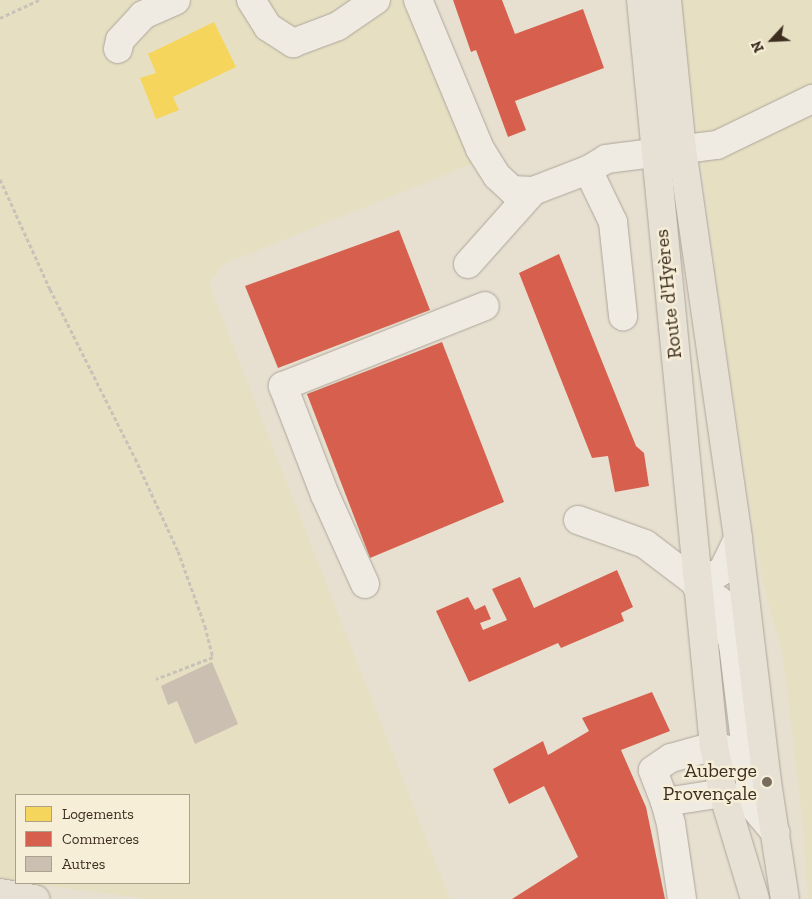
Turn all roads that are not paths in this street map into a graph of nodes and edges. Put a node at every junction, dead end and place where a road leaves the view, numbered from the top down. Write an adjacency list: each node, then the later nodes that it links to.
1 (176, 0): 7 (street)
2 (251, 0): 3 (street)
3 (376, 0)
4 (418, 0): 12 (street)
5 (641, 0): 10 (main road, Route d'Hyères)
6 (667, 0): 9 (main road, Route d'Hyères)
7 (118, 48)
8 (812, 100): 9 (street)
9 (682, 149): 10 (street); 17 (main road, Route d'Hyères)
10 (641, 153): 11 (street); 19 (main road, Route d'Hyères)
11 (588, 170): 12 (street); 15 (street)
12 (533, 191): 13 (street)
13 (468, 264)
14 (485, 306): 18 (street)
15 (623, 316)
16 (578, 520): 19 (street)
17 (738, 539): 19 (street); 24 (main road, Route d'Hyères)
18 (365, 584)
19 (698, 588): 20 (main road, Route d'Hyères); 21 (street, Route d'Hyères)
20 (714, 746): 21 (street); 22 (main road, Route d'Hyères); 23 (street)
21 (746, 763): 24 (street, Route d'Hyères)
22 (723, 793): 23 (street); 24 (street); 28 (main road, Route d'Hyères)
23 (665, 802): 27 (street)
24 (769, 826): 29 (main road, Route d'Hyères)
25 (0, 893): 26 (main road)
26 (36, 899)
27 (682, 899)
28 (754, 899)
29 (785, 899)

